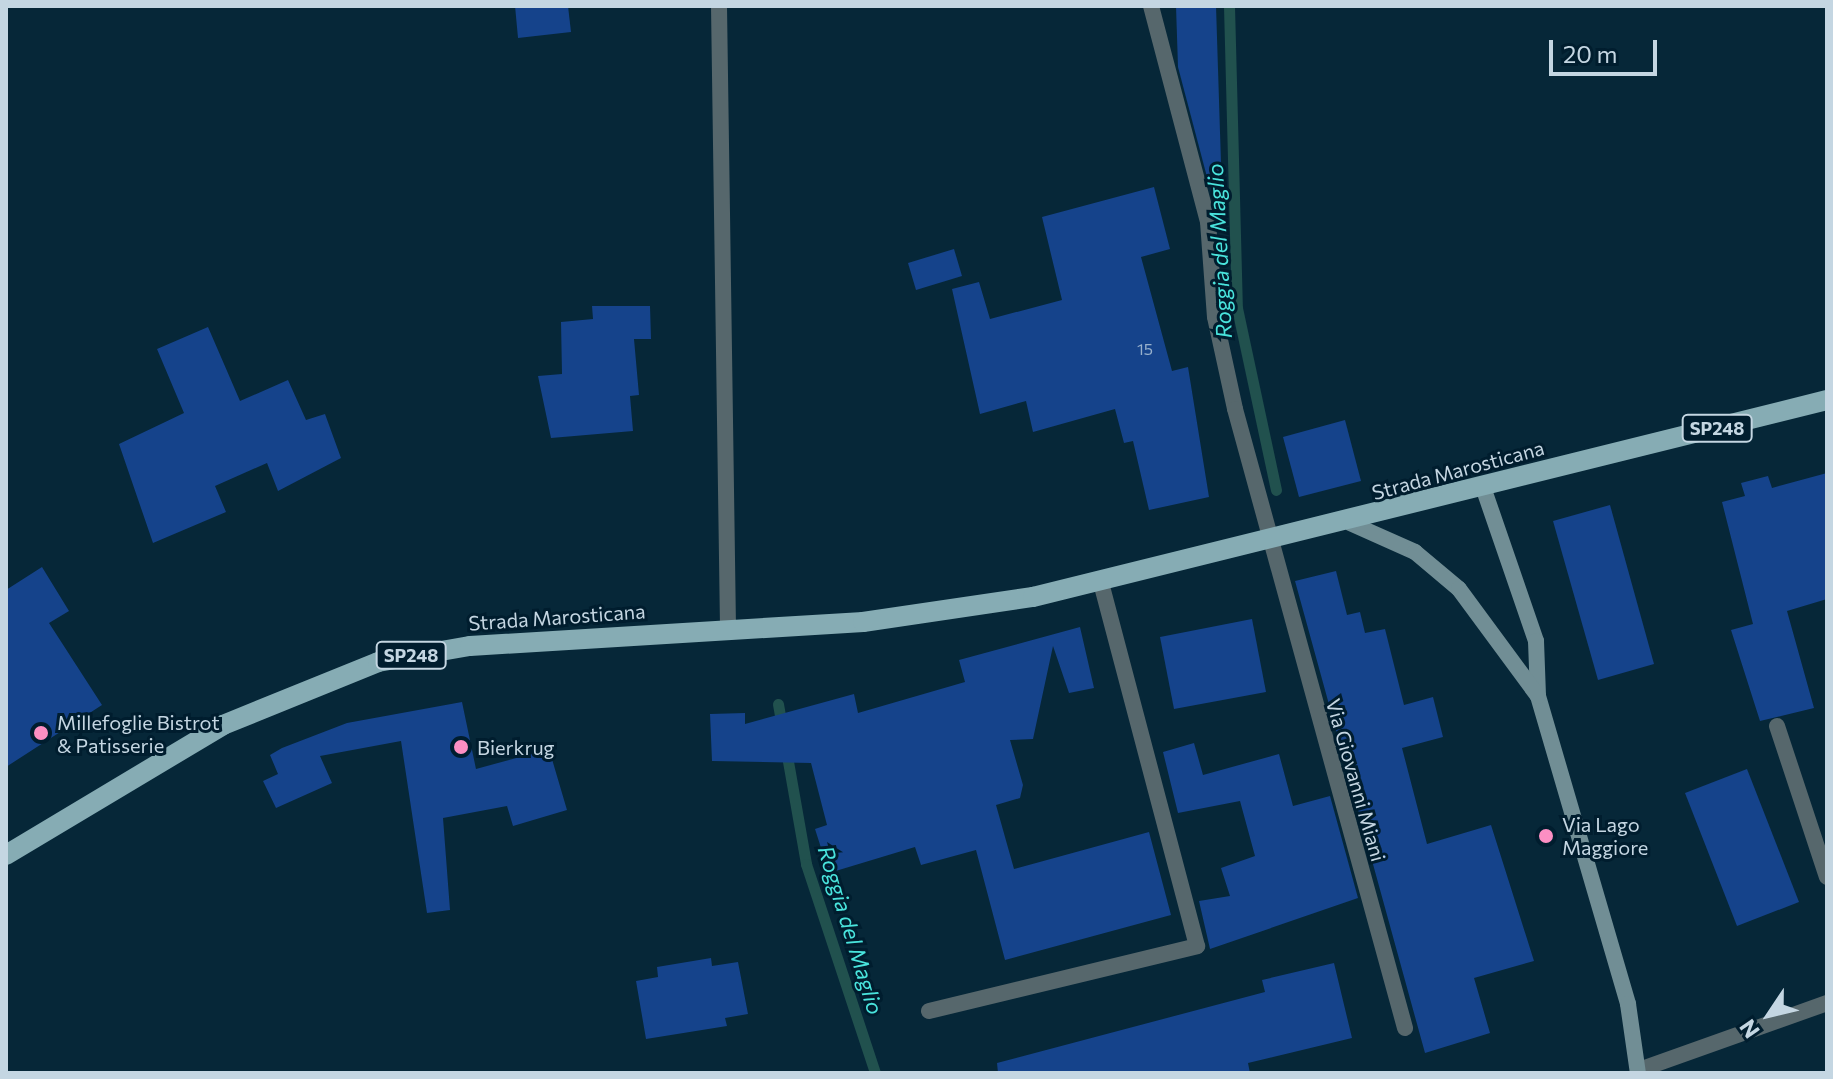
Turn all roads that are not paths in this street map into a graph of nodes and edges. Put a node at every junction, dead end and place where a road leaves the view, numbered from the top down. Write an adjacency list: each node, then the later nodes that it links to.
1 (719, 6): 8 (street)
2 (1151, 6): 6 (street, Via Giovanni Miani)
3 (1827, 400): 4 (main road, Strada Marosticana / SP248)
4 (1483, 487): 5 (main road, Strada Marosticana / SP248); 9 (street)
5 (1350, 523): 6 (main road, Strada Marosticana / SP248); 9 (street)
6 (1269, 542): 7 (main road, Strada Marosticana / SP248); 15 (street, Via Giovanni Miani)
7 (1101, 583): 8 (main road, Strada Marosticana / SP248); 14 (street)
8 (728, 630): 11 (main road, Strada Marosticana / SP248)
9 (1538, 696): 16 (street)
10 (1777, 726): 12 (street)
11 (6, 855)
12 (1827, 877)
13 (1827, 1003): 16 (street)
14 (929, 1011)
15 (1405, 1028)
16 (1639, 1071)

